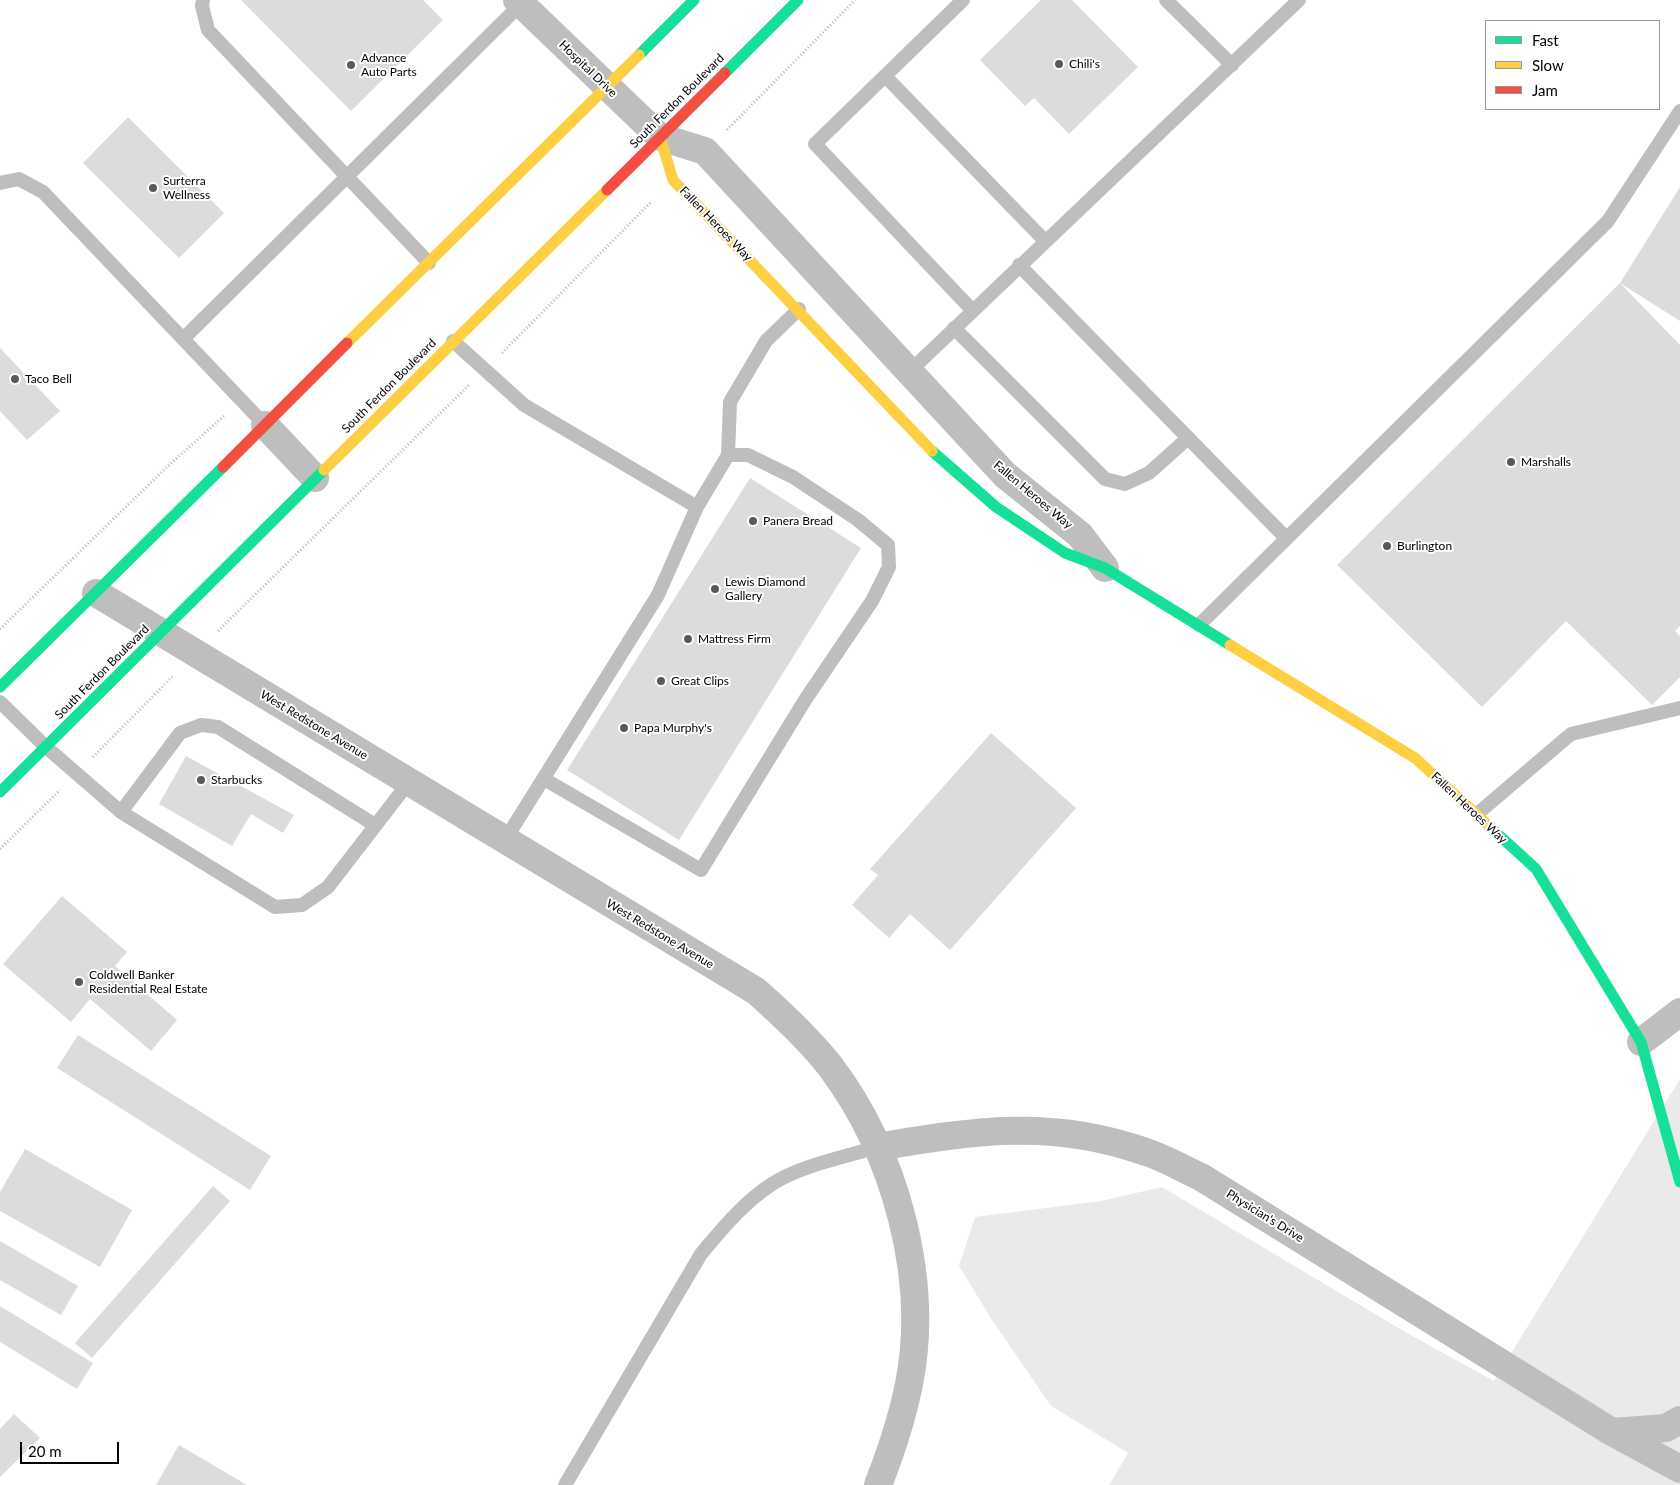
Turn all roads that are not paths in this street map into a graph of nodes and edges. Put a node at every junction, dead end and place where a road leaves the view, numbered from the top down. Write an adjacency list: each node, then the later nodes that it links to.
1 (203, 0): 13 (lane)
2 (694, 0): 10 (main road)
3 (798, 0): 12 (main road, South Ferdon Boulevard)
4 (963, 0): 9 (lane)
5 (1166, 0): 8 (lane)
6 (1298, 0): 8 (lane)
7 (519, 2): 10 (street, Hospital Drive); 13 (lane)
8 (1232, 65): 15 (lane)
9 (886, 76): 15 (lane); 19 (lane)
10 (607, 86): 12 (street, Hospital Drive); 16 (main road)
11 (1680, 111): 29 (lane)
12 (660, 137): 18 (main road, Fallen Heroes Way); 22 (main road, South Ferdon Boulevard); 23 (street, Fallen Heroes Way)
13 (347, 176): 16 (lane); 21 (lane)
14 (0, 183): 21 (lane)
15 (1045, 241): 17 (lane)
16 (429, 263): 24 (main road)
17 (1019, 265): 19 (lane); 25 (lane)
18 (799, 309): 26 (lane); 30 (main road, Fallen Heroes Way)
19 (972, 311): 20 (lane)
20 (954, 328): 23 (lane); 25 (lane)
21 (183, 339): 24 (lane)
22 (454, 342): 27 (main road, South Ferdon Boulevard); 28 (lane)
23 (909, 372): 30 (street, Fallen Heroes Way)
24 (266, 425): 27 (street); 31 (main road)
25 (1188, 438): 29 (lane)
26 (728, 455): 28 (lane); 38 (lane)
27 (315, 478): 33 (main road, South Ferdon Boulevard)
28 (697, 507): 38 (lane)
29 (1286, 538): 32 (lane)
30 (1104, 568): 32 (main road, Fallen Heroes Way)
31 (96, 593): 33 (street, West Redstone Avenue); 34 (main road)
32 (1199, 626): 42 (main road, Fallen Heroes Way)
33 (161, 632): 37 (main road, South Ferdon Boulevard); 39 (street, West Redstone Avenue)
34 (0, 687)
35 (0, 702): 37 (lane)
36 (1680, 708): 42 (lane)
37 (46, 747): 40 (main road, South Ferdon Boulevard); 41 (lane)
38 (544, 779): 44 (lane)
39 (409, 782): 43 (lane); 44 (street, West Redstone Avenue)
40 (0, 792)
41 (121, 812): 43 (lane); 43 (lane)
42 (1477, 814): 46 (main road, Fallen Heroes Way)
43 (375, 825)
44 (506, 840): 47 (street, West Redstone Avenue)
45 (1680, 1012): 46 (street)
46 (1641, 1042): 48 (main road, Fallen Heroes Way)
47 (877, 1147): 50 (street, Physician's Drive); 52 (lane); 53 (street, West Redstone Avenue)
48 (1680, 1182)
49 (1680, 1420): 50 (street)
50 (1612, 1432): 51 (street, Physician's Drive)
51 (1680, 1469)
52 (565, 1485)
53 (878, 1485)

